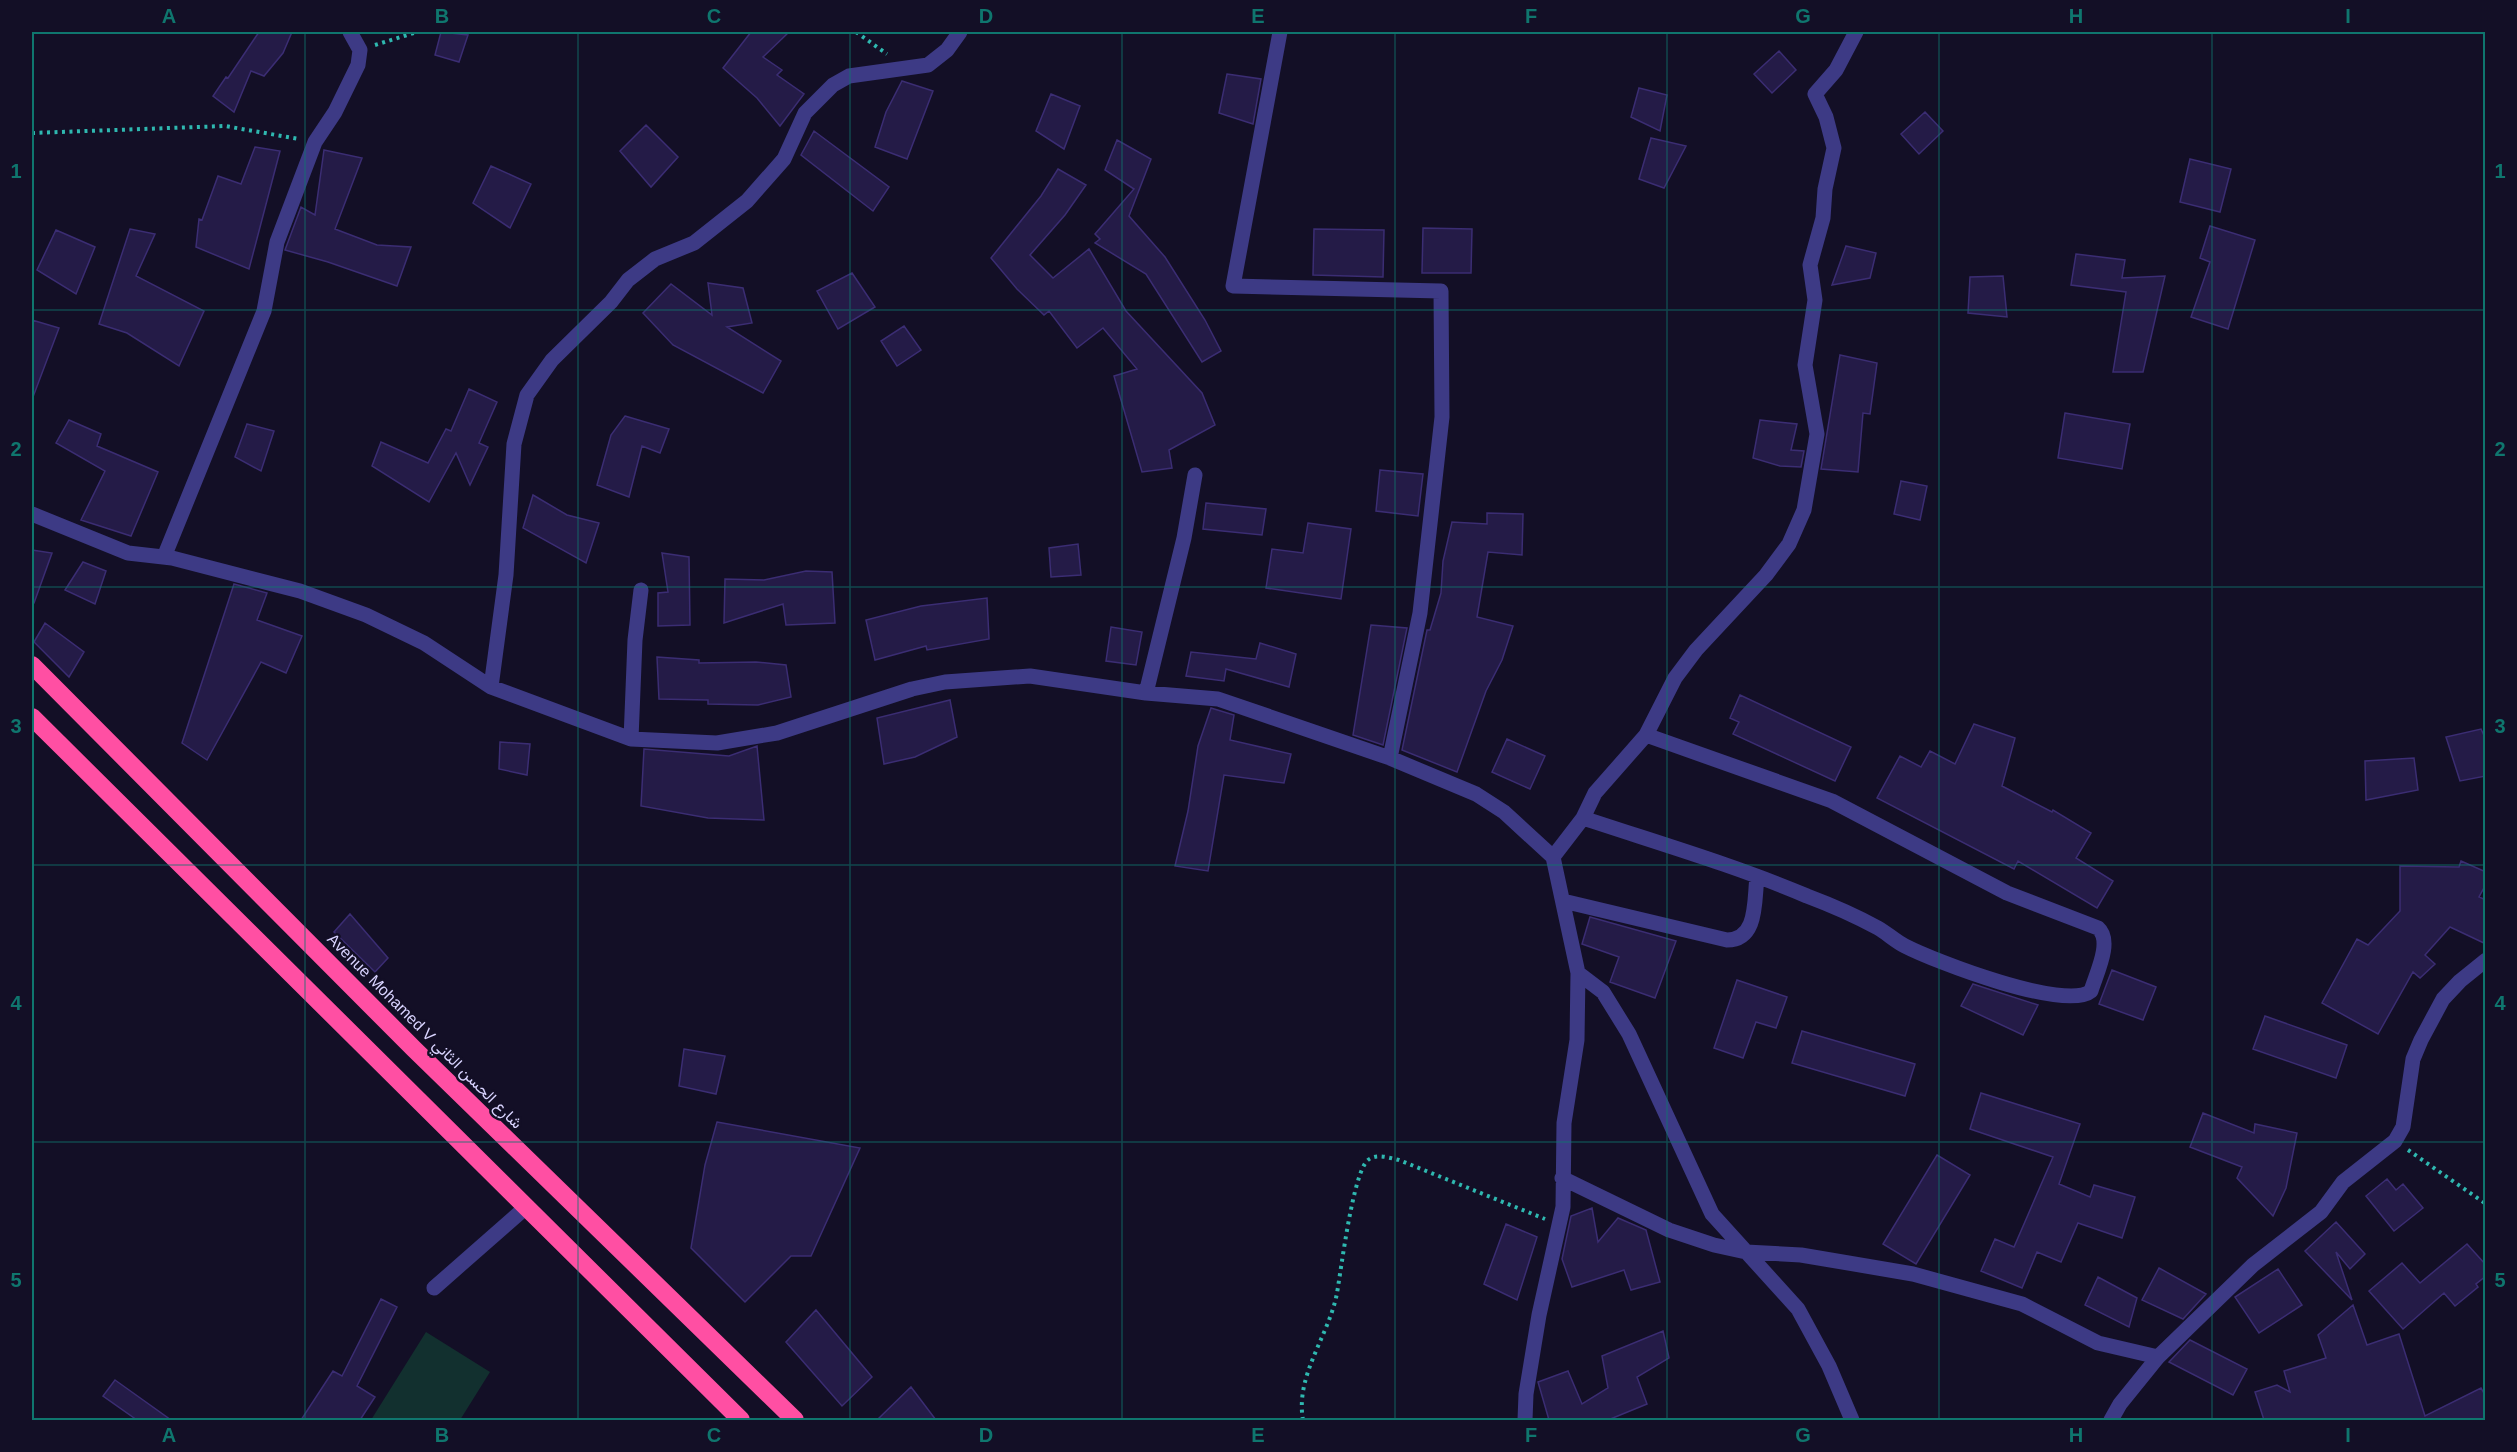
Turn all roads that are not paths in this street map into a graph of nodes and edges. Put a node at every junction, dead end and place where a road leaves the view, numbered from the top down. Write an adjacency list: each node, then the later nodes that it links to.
1 (350, 32): 7 (street)
2 (960, 32): 10 (street)
3 (1280, 32): 15 (street)
4 (1856, 32): 13 (street)
5 (1195, 476): 11 (street)
6 (32, 514): 7 (street)
7 (164, 557): 10 (street)
8 (641, 590): 14 (street)
9 (32, 665): 28 (highway, Avenue Mohamed V شارع الحسن الثاني)
10 (491, 687): 14 (street)
11 (1146, 693): 14 (street); 15 (street)
12 (32, 717): 23 (highway)
13 (1646, 735): 16 (street); 18 (street)
14 (631, 739)
15 (1390, 758): 17 (street)
16 (1583, 818): 17 (street); 18 (street)
17 (1553, 857): 19 (street)
18 (1757, 877): 19 (street)
19 (1563, 900): 21 (street)
20 (2486, 960): 26 (street)
21 (1578, 973): 22 (street); 24 (street)
22 (1562, 1178): 24 (street); 29 (street)
23 (525, 1208): 25 (street); 27 (highway)
24 (1746, 1252): 26 (street); 30 (street)
25 (434, 1288)
26 (2158, 1357): 31 (street)
27 (741, 1420)
28 (795, 1420)
29 (1525, 1420)
30 (1852, 1420)
31 (2111, 1420)

